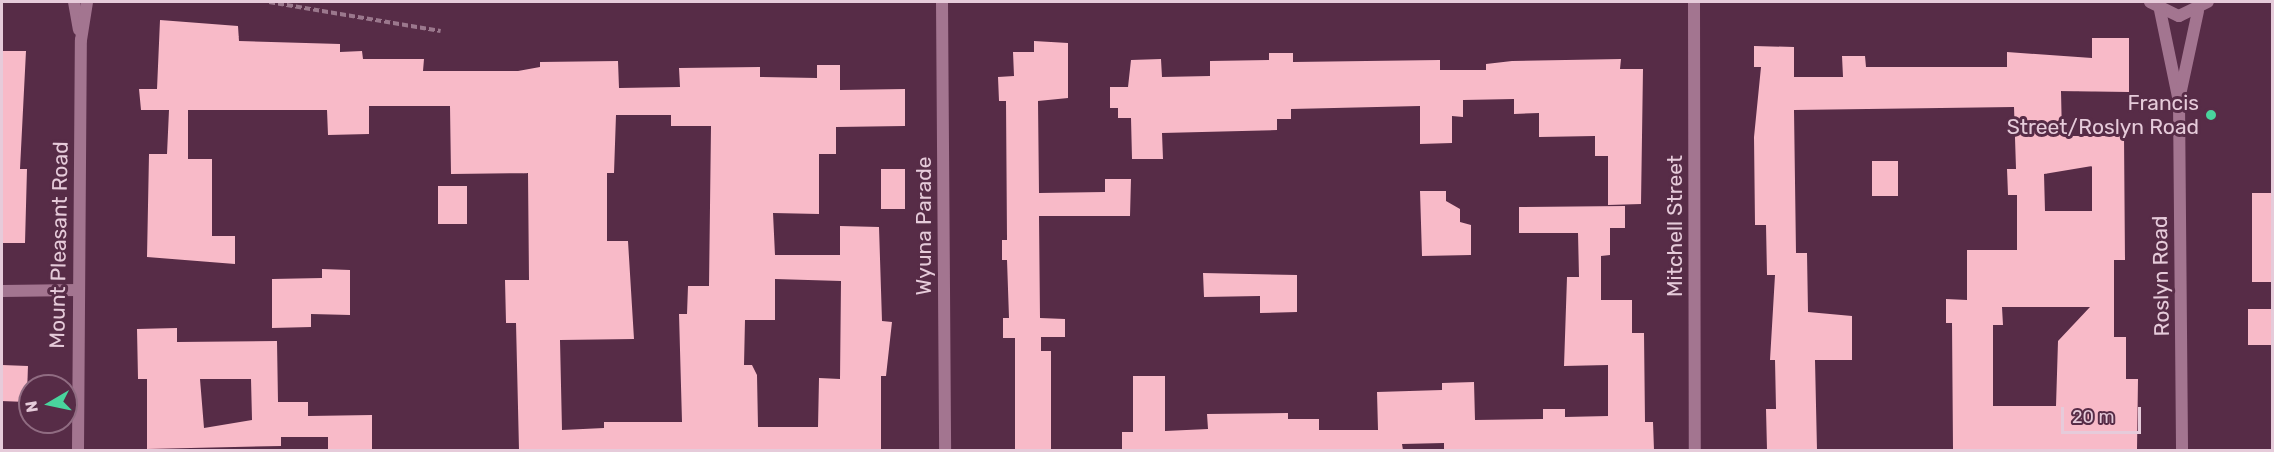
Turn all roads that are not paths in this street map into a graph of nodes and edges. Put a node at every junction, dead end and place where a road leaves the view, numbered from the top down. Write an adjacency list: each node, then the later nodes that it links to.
1 (74, 2): 8 (street, Mount Pleasant Road)
2 (87, 2): 8 (street, Mount Pleasant Road)
3 (942, 2): 13 (street, Wyuna Parade)
4 (1694, 2): 14 (street, Mitchell Street)
5 (2208, 2): 7 (street)
6 (2152, 4): 7 (street, Roslyn Road); 9 (street, Roslyn Road)
7 (2198, 11): 9 (street, Roslyn Road)
8 (81, 40): 10 (street, Mount Pleasant Road)
9 (2179, 102): 15 (street, Roslyn Road)
10 (78, 290): 11 (street); 12 (street, Mount Pleasant Road)
11 (2, 291)
12 (78, 450)
13 (945, 450)
14 (1695, 450)
15 (2182, 450)

